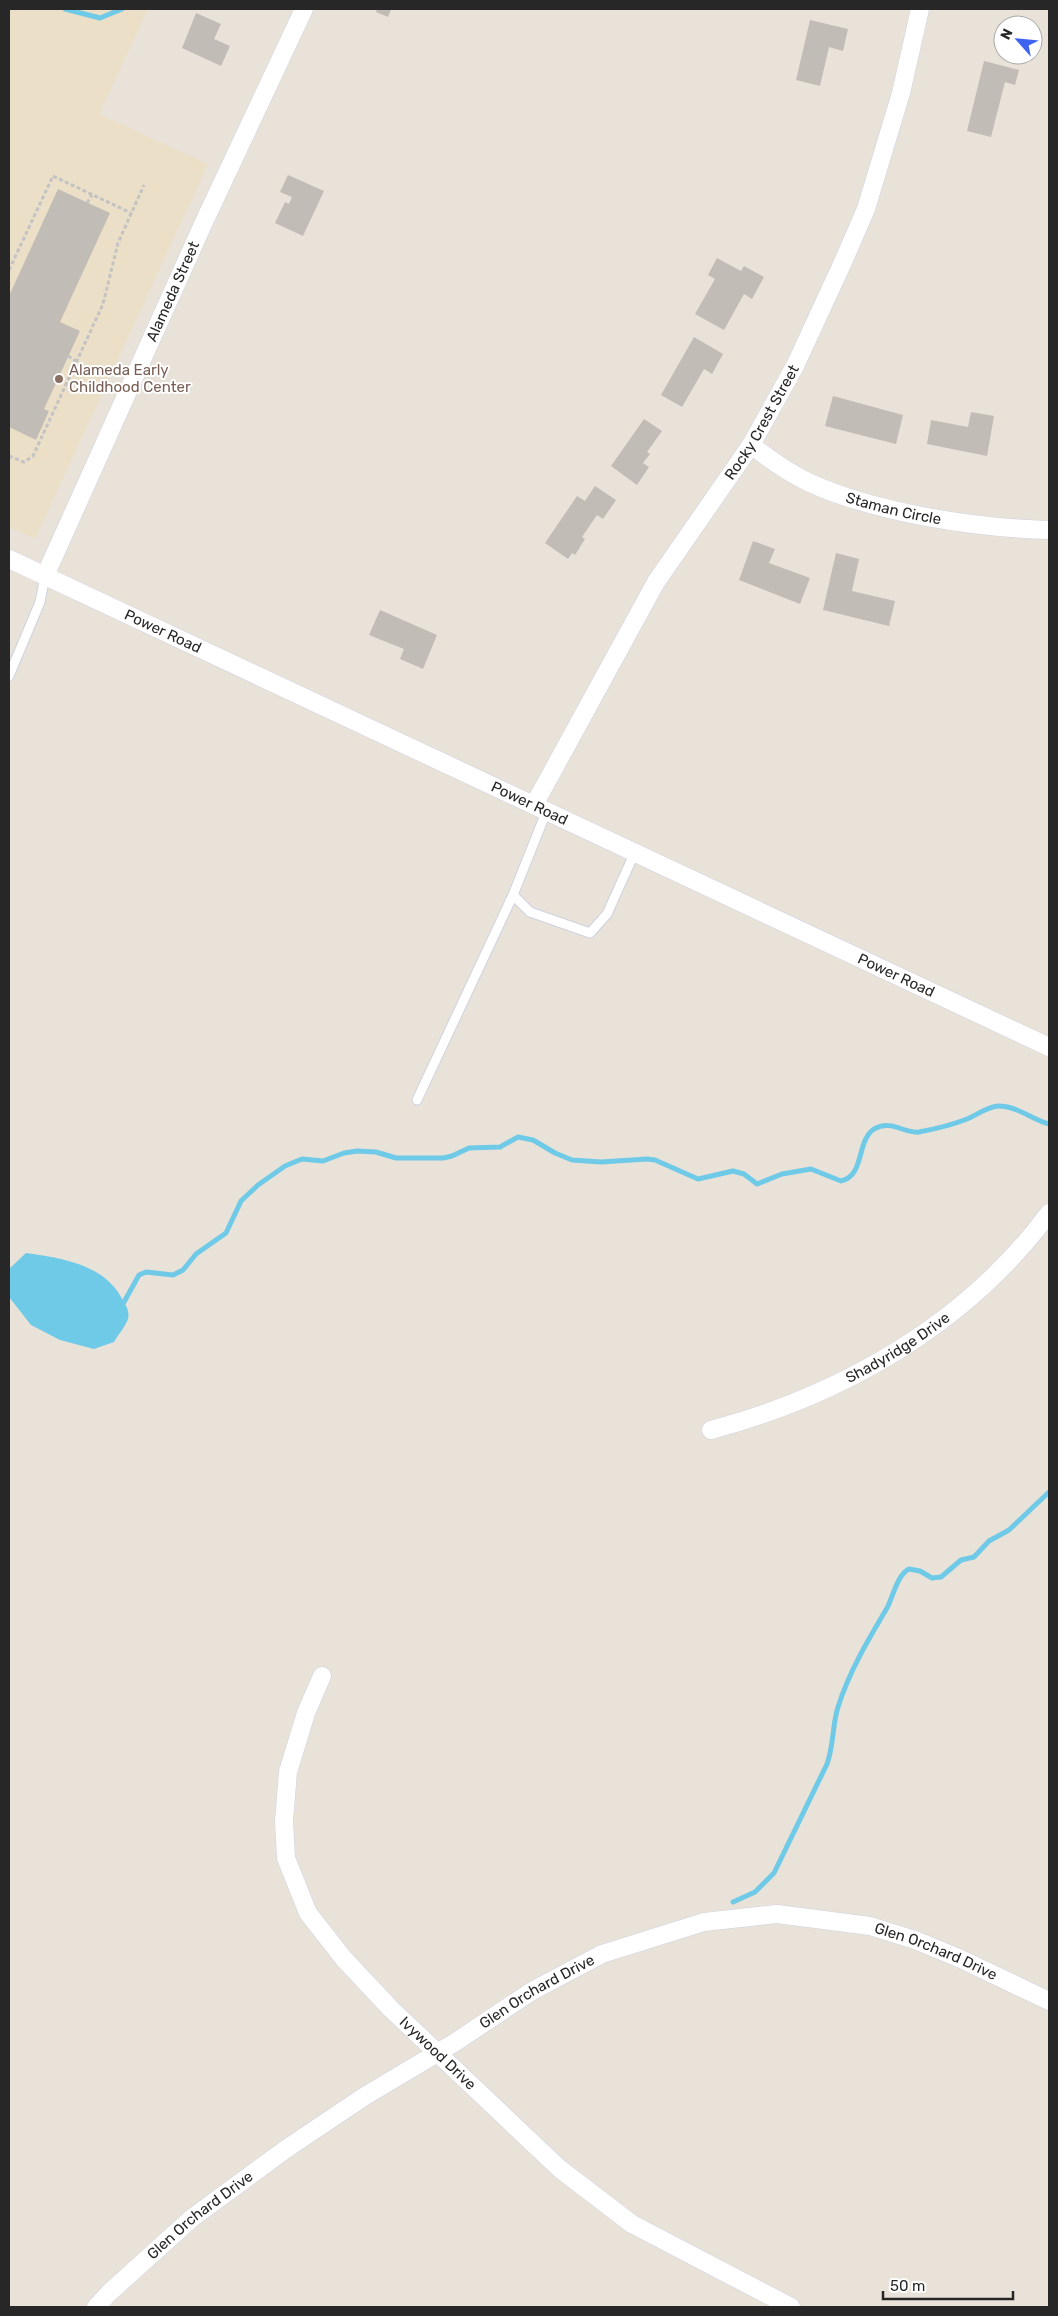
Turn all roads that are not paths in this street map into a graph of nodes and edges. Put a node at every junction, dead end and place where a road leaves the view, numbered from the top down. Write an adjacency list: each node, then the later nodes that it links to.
1 (304, 9): 6 (street, Alameda Street)
2 (920, 9): 3 (street, Rocky Crest Street)
3 (751, 445): 4 (street, Staman Circle); 8 (street, Rocky Crest Street)
4 (1049, 530)
5 (9, 560): 6 (street, Power Road)
6 (45, 576): 7 (lane); 8 (street, Power Road)
7 (9, 676)
8 (541, 808): 9 (street, Power Road); 10 (lane)
9 (635, 852): 10 (lane); 11 (street, Power Road)
10 (512, 895): 12 (lane)
11 (1049, 1048)
12 (417, 1100)
13 (1049, 1213): 14 (street, Shadyridge Drive)
14 (710, 1430)
15 (322, 1676): 17 (street, Ivywood Drive)
16 (1049, 2001): 17 (street, Glen Orchard Drive)
17 (436, 2054): 18 (street, Glen Orchard Drive); 19 (street, Ivywood Drive)
18 (96, 2307)
19 (791, 2307)

